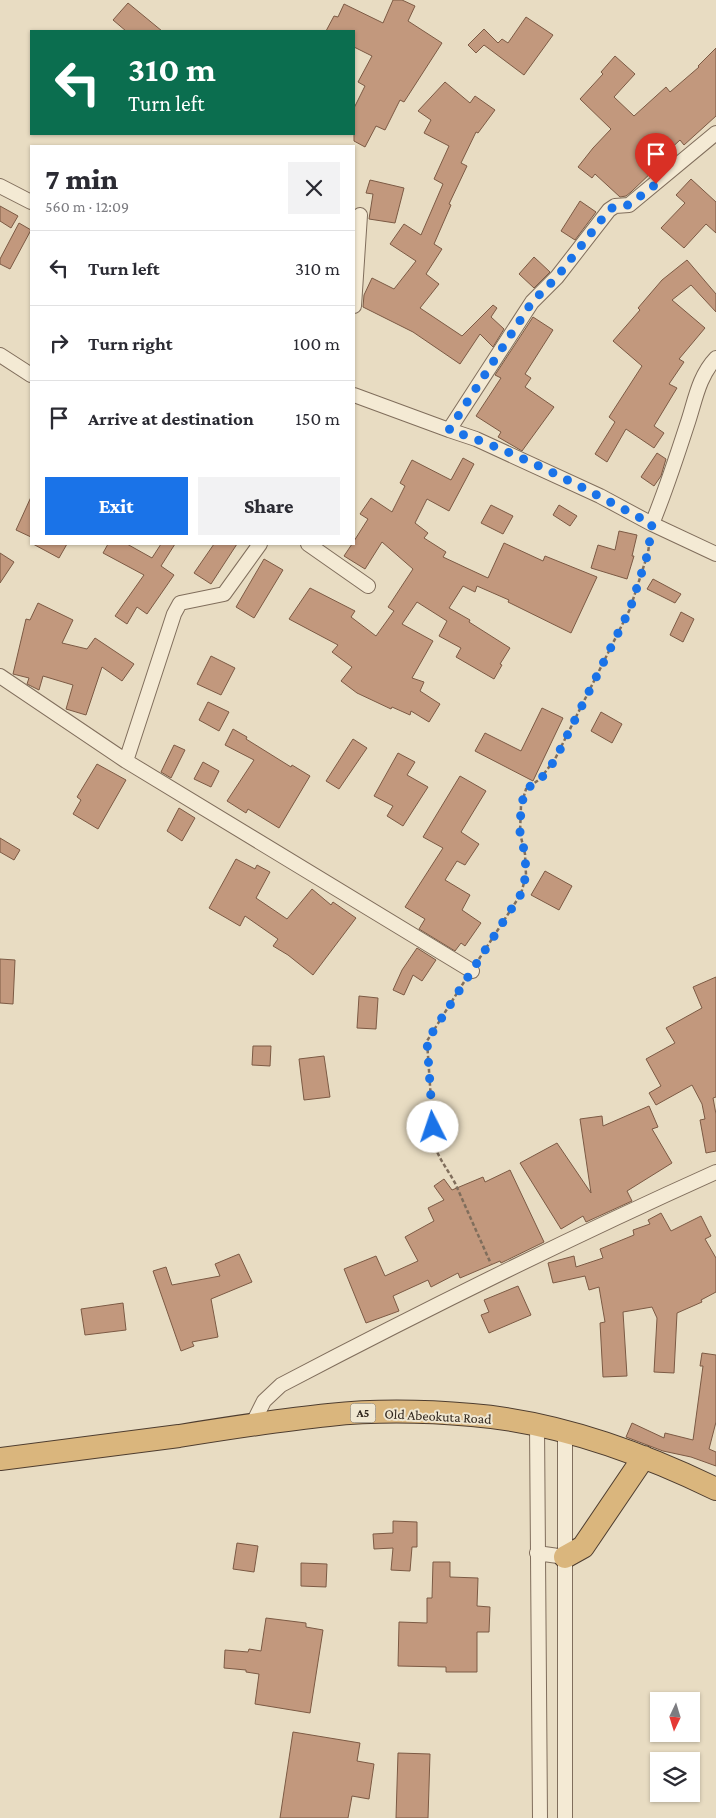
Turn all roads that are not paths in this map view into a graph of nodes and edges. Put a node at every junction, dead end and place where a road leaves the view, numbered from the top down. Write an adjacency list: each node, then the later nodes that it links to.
1 (716, 133): 10 (street)
2 (0, 186): 3 (street)
3 (30, 201)
4 (360, 215): 5 (street)
5 (355, 291)
6 (0, 355): 8 (street)
7 (716, 358): 11 (street)
8 (30, 374)
9 (355, 395): 10 (street)
10 (449, 430): 11 (street)
11 (652, 524): 14 (street)
12 (259, 545): 17 (street)
13 (309, 545): 15 (street)
14 (716, 554)
15 (368, 586)
16 (0, 676): 17 (street)
17 (126, 761): 18 (street)
18 (472, 970)
19 (716, 1172): 20 (street)
20 (252, 1425): 21 (highway, Old Abeokuta Road / A5); 24 (highway, Old Abeokuta Road / A5)
21 (537, 1425): 22 (highway, Old Abeokuta Road / A5); 26 (street)
22 (565, 1433): 23 (highway, Old Abeokuta Road / A5); 27 (street)
23 (644, 1458): 25 (highway, Old Abeokuta Road / A5); 27 (highway)
24 (0, 1459)
25 (716, 1489)
26 (537, 1553): 27 (street); 28 (street)
27 (565, 1557): 29 (street)
28 (540, 1818)
29 (564, 1818)

